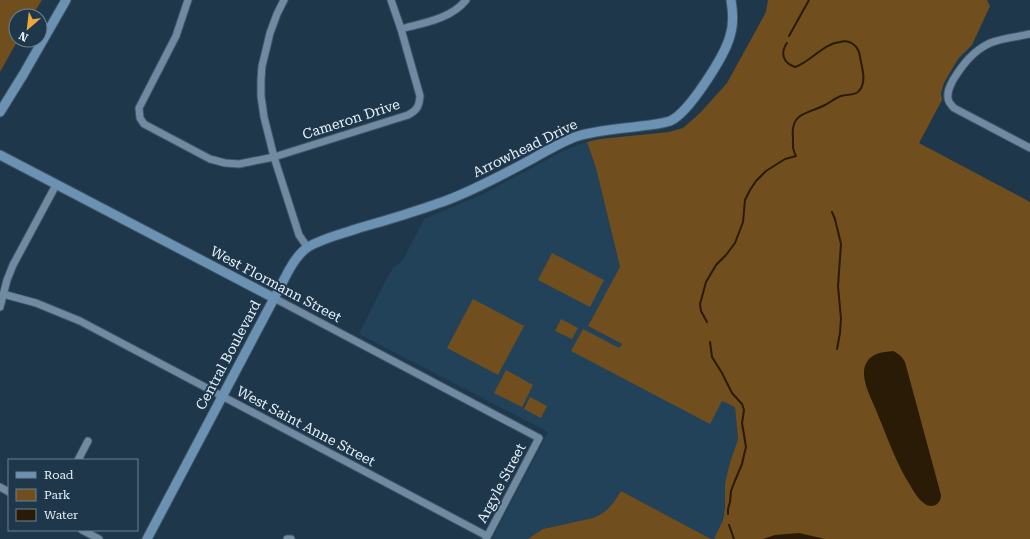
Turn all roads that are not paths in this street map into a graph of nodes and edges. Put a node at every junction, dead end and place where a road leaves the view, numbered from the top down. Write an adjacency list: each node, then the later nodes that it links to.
1 (66, 0): 9 (street)
2 (188, 0): 12 (street)
3 (284, 0): 12 (street)
4 (391, 0): 7 (street, Cameron Drive)
5 (466, 0): 7 (street)
6 (731, 0): 14 (street, Arrowhead Drive)
7 (401, 29): 12 (street, Cameron Drive)
8 (1030, 34): 10 (street)
9 (0, 112)
10 (1030, 148)
11 (0, 155): 13 (street, West Flormann Street)
12 (274, 157): 14 (street)
13 (56, 184): 15 (street); 16 (street, West Flormann Street)
14 (308, 248): 16 (street, Central Boulevard)
15 (3, 294): 17 (street); 18 (street, West Saint Anne Street)
16 (274, 298): 18 (street, Central Boulevard); 19 (street, West Flormann Street)
17 (0, 307)
18 (222, 396): 23 (street, West Saint Anne Street); 25 (street, Central Boulevard)
19 (539, 438): 23 (street, Argyle Street)
20 (88, 441): 21 (street)
21 (79, 459)
22 (84, 531): 24 (street)
23 (486, 537)
24 (99, 539)
25 (147, 539)
26 (286, 539): 27 (street)
27 (291, 539)

